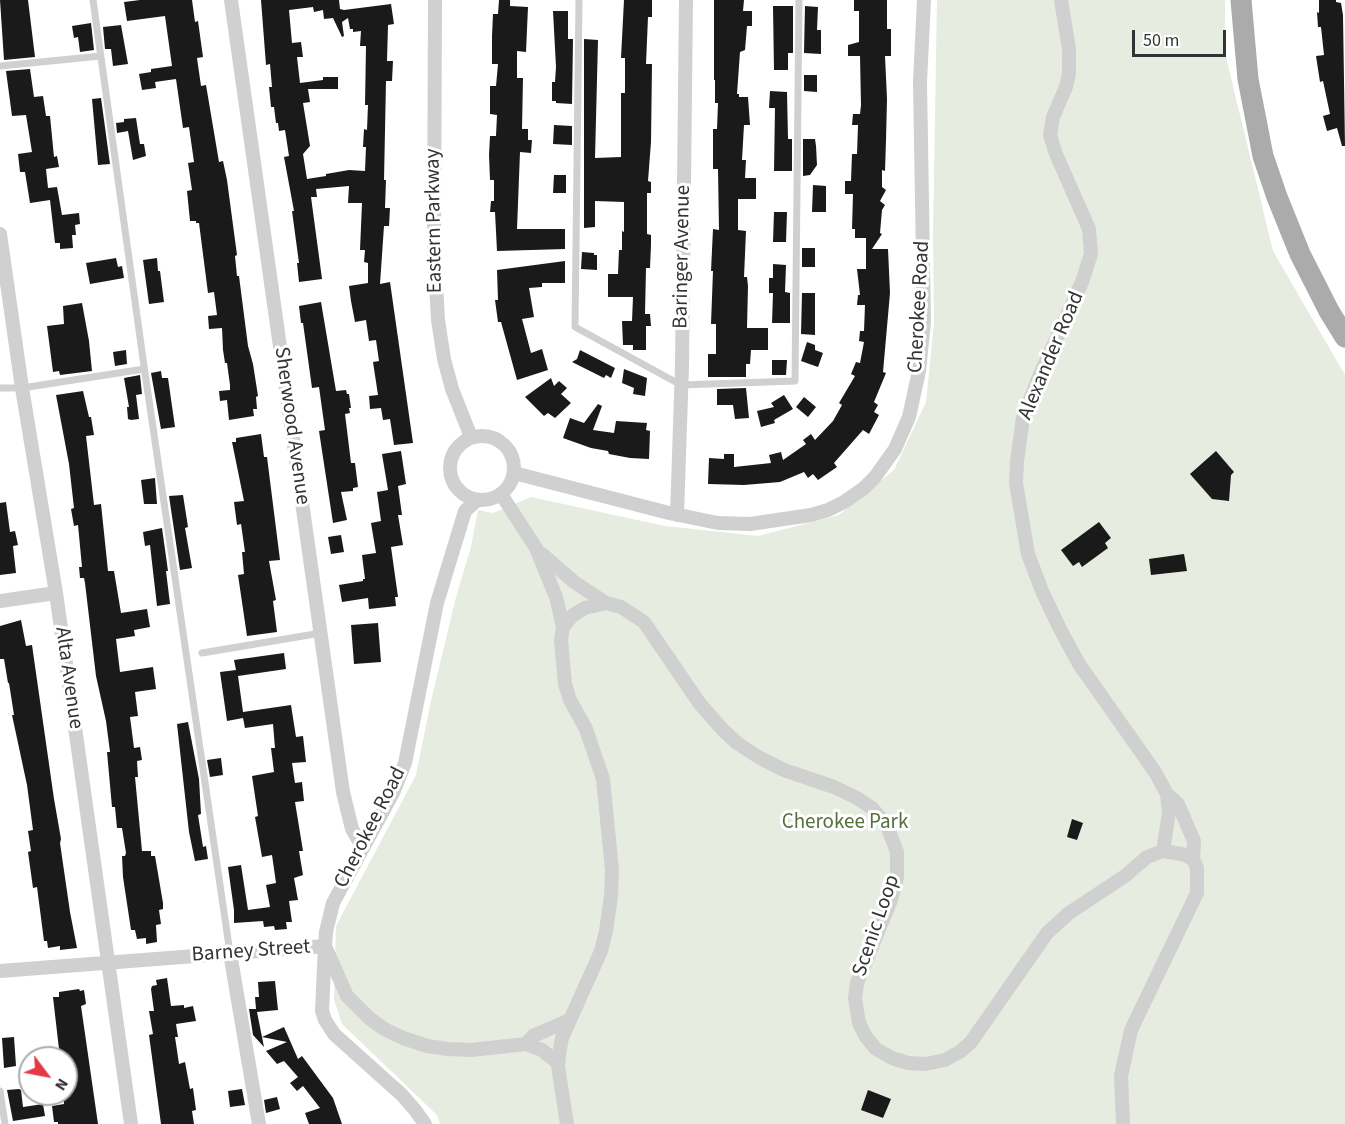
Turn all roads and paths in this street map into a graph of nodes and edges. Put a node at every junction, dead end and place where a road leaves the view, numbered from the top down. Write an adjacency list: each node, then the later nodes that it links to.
1 (93, 0): 10 (lane)
2 (231, 0): 29 (street, Sherwood Avenue)
3 (435, 0): 19 (street, Eastern Parkway)
4 (579, 0): 16 (lane)
5 (686, 0): 16 (street, Baringer Avenue)
6 (799, 0): 16 (lane)
7 (924, 0): 23 (street, Cherokee Road)
8 (1060, 0): 31 (street, Alexander Road)
9 (1241, 0): 14 (main road)
10 (101, 56): 11 (lane); 15 (lane)
11 (0, 66)
12 (0, 241): 13 (street, Alta Avenue)
13 (6, 319): 18 (street, Alta Avenue)
14 (1345, 337)
15 (144, 369): 18 (lane); 36 (lane)
16 (681, 386): 23 (street, Baringer Avenue)
17 (0, 388): 18 (lane)
18 (22, 388): 25 (street, Alta Avenue)
19 (471, 437): 20 (street); 22 (street)
20 (514, 473): 21 (street); 23 (street, Cherokee Road)
21 (501, 494): 22 (street); 24 (street)
22 (477, 500): 32 (street, Cherokee Road)
23 (677, 515)
24 (536, 548): 27 (street, Scenic Loop); 28 (street)
25 (56, 593): 26 (street); 37 (street, Alta Avenue)
26 (0, 601)
27 (606, 603): 28 (street); 33 (street, Scenic Loop)
28 (563, 627): 39 (street)
29 (321, 633): 30 (lane); 32 (street, Sherwood Avenue)
30 (202, 653)
31 (1167, 794): 33 (street, Alexander Road); 34 (street, Alexander Road)
32 (363, 848): 35 (street, Cherokee Road)
33 (1163, 851): 34 (street)
34 (1193, 859): 48 (street)
35 (325, 946): 36 (street, Barney Street); 40 (street, Barney Street); 46 (street, Cherokee Road)
36 (230, 953): 37 (street, Barney Street); 45 (street)
37 (107, 962): 38 (street, Barney Street); 44 (street, Alta Avenue)
38 (0, 970)
39 (570, 1020): 40 (street, Barney Street); 41 (street)
40 (526, 1044): 41 (street)
41 (558, 1063): 47 (street)
42 (0, 1091): 43 (lane)
43 (5, 1124)
44 (131, 1124)
45 (259, 1124)
46 (425, 1124)
47 (567, 1124)
48 (1123, 1124)

